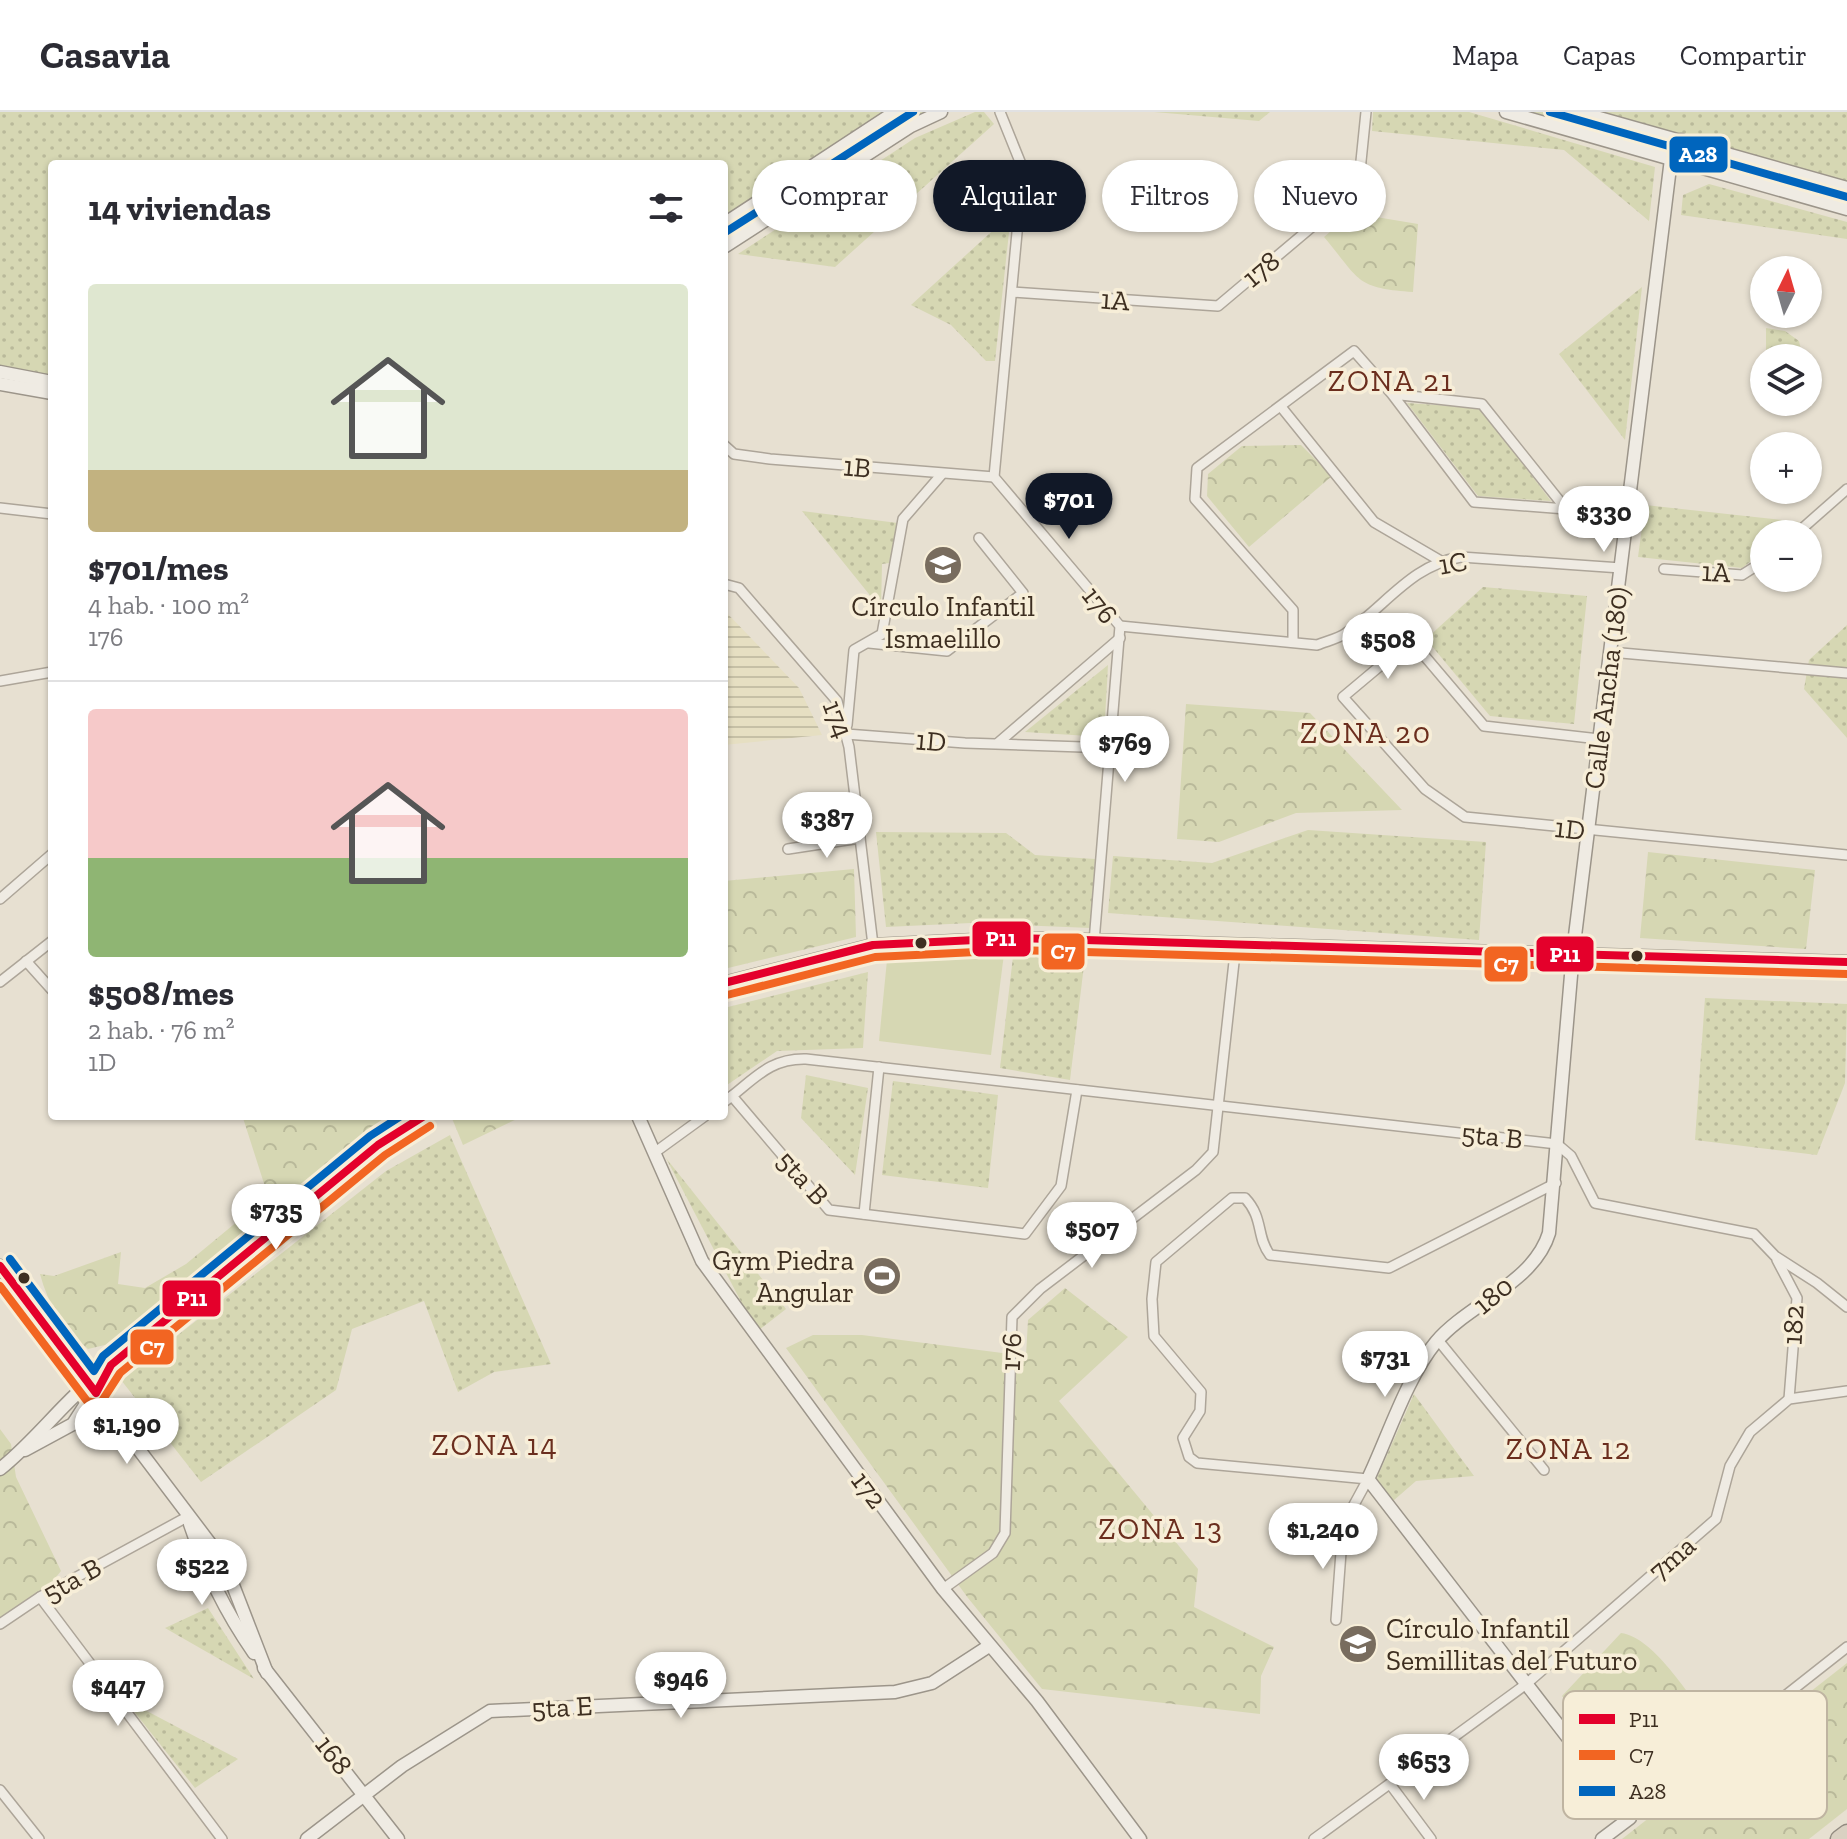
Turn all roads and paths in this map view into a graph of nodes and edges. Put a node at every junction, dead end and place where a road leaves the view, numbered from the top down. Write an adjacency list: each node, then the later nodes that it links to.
1 (895, 112): 11 (street)
2 (941, 112): 12 (street)
3 (1000, 112): 13 (street)
4 (1366, 112): 14 (street, 178)
5 (1506, 112): 8 (street)
6 (1578, 112): 7 (street)
7 (1681, 140): 8 (street, Calle Ancha (180)); 9 (street)
8 (1671, 159): 10 (street); 30 (street, Calle Ancha (180))
9 (1847, 188)
10 (1847, 209)
11 (728, 221)
12 (728, 244)
13 (1012, 292): 14 (street, 1A); 23 (street)
14 (1218, 306)
15 (0, 372): 16 (street)
16 (48, 381)
17 (0, 384): 18 (street)
18 (48, 392)
19 (1392, 394): 19 (street); 20 (street)
20 (1282, 408): 29 (street); 36 (street)
21 (728, 449): 22 (street, 1B)
22 (942, 474): 23 (street, 1B); 37 (street)
23 (994, 477): 34 (street, 176)
24 (1847, 489): 27 (street)
25 (0, 508): 26 (street)
26 (48, 514)
27 (1812, 520)
28 (979, 538): 37 (street)
29 (1439, 560): 30 (street, 1C); 36 (street, 1C)
30 (1621, 568): 38 (street, Calle Ancha (180))
31 (1664, 569): 32 (street, 1A)
32 (1750, 570)
33 (728, 585): 42 (street, 174)
34 (1120, 626): 35 (street, 176); 36 (street, 1C)
35 (1120, 638): 44 (street); 45 (street, 176)
36 (1293, 642)
37 (869, 643): 42 (street)
38 (1610, 652): 40 (street); 43 (street, Calle Ancha (180))
39 (48, 673): 41 (street)
40 (1847, 673)
41 (0, 681)
42 (846, 734): 44 (street, 1D); 47 (street, 174)
43 (1599, 739): 46 (street, Calle Ancha (180)); 46 (street, 1D)
44 (998, 743): 45 (street, 1D)
45 (1112, 748): 52 (street, 176)
46 (1588, 831): 49 (street, 1D); 56 (street, Calle Ancha (180))
47 (860, 838): 48 (street); 55 (street, 174)
48 (788, 849)
49 (1847, 855)
50 (48, 857): 51 (street)
51 (0, 899)
52 (1094, 942): 54 (street); 55 (street)
53 (48, 944): 57 (street)
54 (1236, 944): 56 (street); 65 (street, 176)
55 (873, 945): 60 (street)
56 (1573, 952): 58 (street); 69 (street, 180)
57 (26, 961): 59 (street); 61 (street)
58 (1847, 962)
59 (0, 982)
60 (728, 982)
61 (48, 986)
62 (879, 1067): 63 (street, 5ta B); 64 (street, 5ta B); 72 (street)
63 (1077, 1090): 65 (street, 5ta B); 72 (street, 5ta B)
64 (728, 1099): 72 (street, 5ta B)
65 (1216, 1106): 69 (street, 5ta B); 88 (street, 176)
66 (418, 1120): 77 (street)
67 (640, 1120): 70 (street, 172)
68 (699, 1120): 70 (street)
69 (1557, 1144): 71 (street, 180); 73 (street, 5ta B)
70 (654, 1153): 88 (street, 172)
71 (1556, 1183): 76 (street, 180); 86 (street)
72 (864, 1214)
73 (1775, 1256): 75 (street, 5ta B); 79 (street, 182)
74 (0, 1266): 77 (street, 168)
75 (1847, 1307)
76 (1438, 1340): 85 (street); 86 (street, 180)
77 (91, 1388): 81 (street, 168); 82 (street); 83 (street)
78 (1846, 1391): 79 (street); 80 (street)
79 (1789, 1399): 95 (street, 7ma)
80 (1847, 1404)
81 (113, 1415): 82 (street); 87 (street, 168)
82 (79, 1418): 83 (street)
83 (25, 1450): 84 (street)
84 (0, 1469)
85 (1544, 1470)
86 (1368, 1479): 90 (street); 95 (street)
87 (187, 1517): 89 (street, 5ta B); 94 (street, 168); 94 (street, 168)
88 (943, 1589): 92 (street, 172)
89 (40, 1597): 91 (street, 5ta B); 104 (street)
90 (1336, 1620)
91 (0, 1624)
92 (989, 1646): 100 (street, 5ta E); 107 (street, 172)
93 (1847, 1647): 96 (street)
94 (267, 1673): 100 (street, 168)
95 (1525, 1685): 97 (street); 98 (street, 7ma)
96 (1792, 1691)
97 (1563, 1733)
98 (1390, 1784): 108 (street, 7ma); 109 (street)
99 (0, 1790): 103 (street)
100 (364, 1794): 105 (street, 5ta E); 106 (street, 168)
101 (1629, 1819): 110 (street)
102 (1847, 1833): 111 (highway)
103 (39, 1839)
104 (222, 1839)
105 (307, 1839)
106 (398, 1839)
107 (1140, 1839)
108 (1314, 1839)
109 (1431, 1839)
110 (1602, 1839)
111 (1839, 1839)

